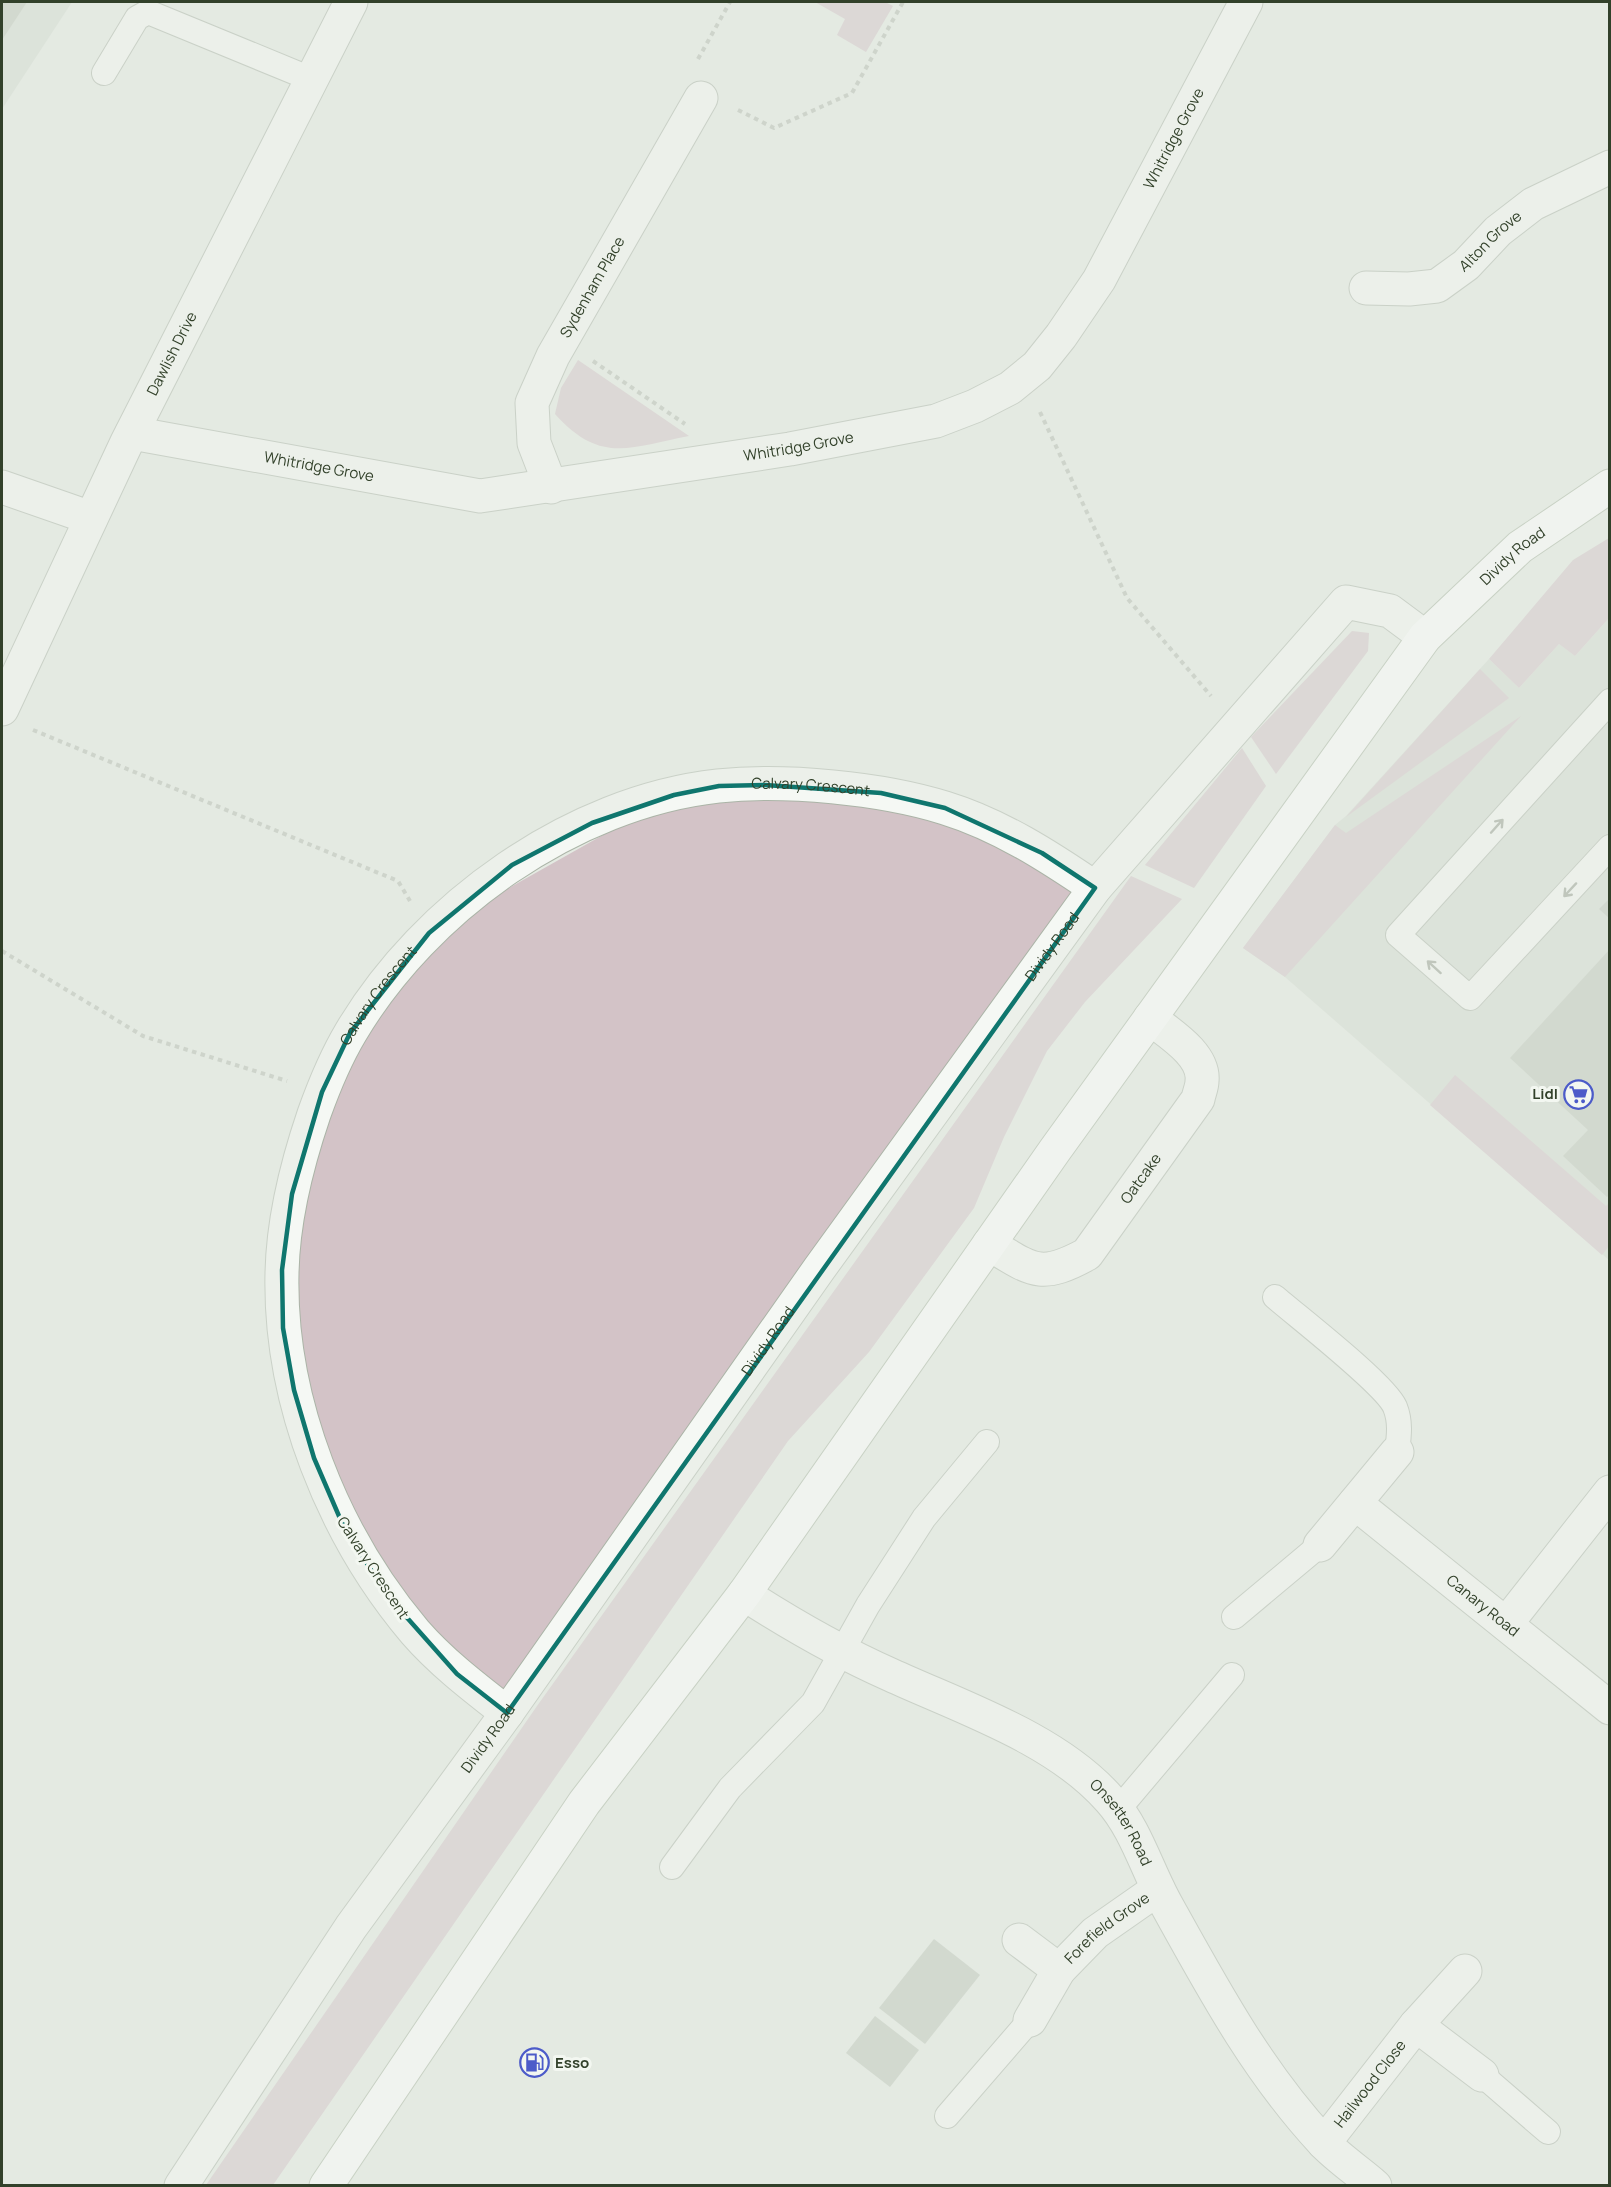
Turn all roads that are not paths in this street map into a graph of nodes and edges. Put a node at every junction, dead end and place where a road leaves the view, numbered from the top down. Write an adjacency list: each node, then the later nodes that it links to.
1 (351, 2): 4 (street, Dawlish Drive)
2 (1246, 2): 10 (street, Whitridge Grove)
3 (104, 73): 4 (lane)
4 (311, 79): 8 (street, Dawlish Drive)
5 (701, 98): 10 (street, Sydenham Place)
6 (1610, 167): 7 (street, Alton Grove)
7 (1366, 288)
8 (132, 433): 10 (street, Whitridge Grove); 12 (street, Dawlish Drive)
9 (1610, 486): 13 (main road, Dividy Road)
10 (551, 487)
11 (2, 488): 12 (street)
12 (91, 518): 15 (street, Dawlish Drive)
13 (1425, 637): 17 (street, Dividy Road); 18 (main road, Dividy Road)
14 (1610, 700): 16 (lane, one-way to 14)
15 (13, 718)
16 (1610, 847)
17 (1095, 888): 32 (street, Dividy Road); 32 (street, Calvary Crescent)
18 (1150, 1018): 19 (main road, Dividy Road); 19 (street, Oatcake)
19 (989, 1244): 26 (main road, Dividy Road)
20 (1275, 1297): 22 (lane)
21 (987, 1442): 29 (lane)
22 (1397, 1452): 24 (street)
23 (1610, 1492): 28 (street)
24 (1355, 1503): 25 (street); 28 (street, Canary Road)
25 (1320, 1545): 27 (lane)
26 (744, 1594): 29 (street, Onsetter Road); 46 (main road, Dividy Road)
27 (1234, 1617)
28 (1506, 1624): 31 (street, Canary Road)
29 (842, 1653): 33 (street, Onsetter Road); 34 (lane)
30 (1232, 1675): 33 (lane)
31 (1610, 1708)
32 (507, 1713): 45 (street, Dividy Road)
33 (1118, 1811): 35 (street, Onsetter Road)
34 (672, 1867)
35 (1158, 1889): 37 (street, Forefield Grove); 44 (street, Onsetter Road)
36 (1019, 1940): 37 (street, Forefield Grove)
37 (1059, 1970): 39 (street, Forefield Grove)
38 (1465, 1971): 40 (street, Hailwood Close)
39 (1030, 2020): 42 (lane)
40 (1416, 2025): 41 (street, Hailwood Close); 44 (street, Hailwood Close)
41 (1482, 2075): 43 (lane)
42 (947, 2116)
43 (1548, 2132)
44 (1324, 2143): 47 (street, Onsetter Road)
45 (181, 2186)
46 (326, 2186)
47 (1375, 2186)

